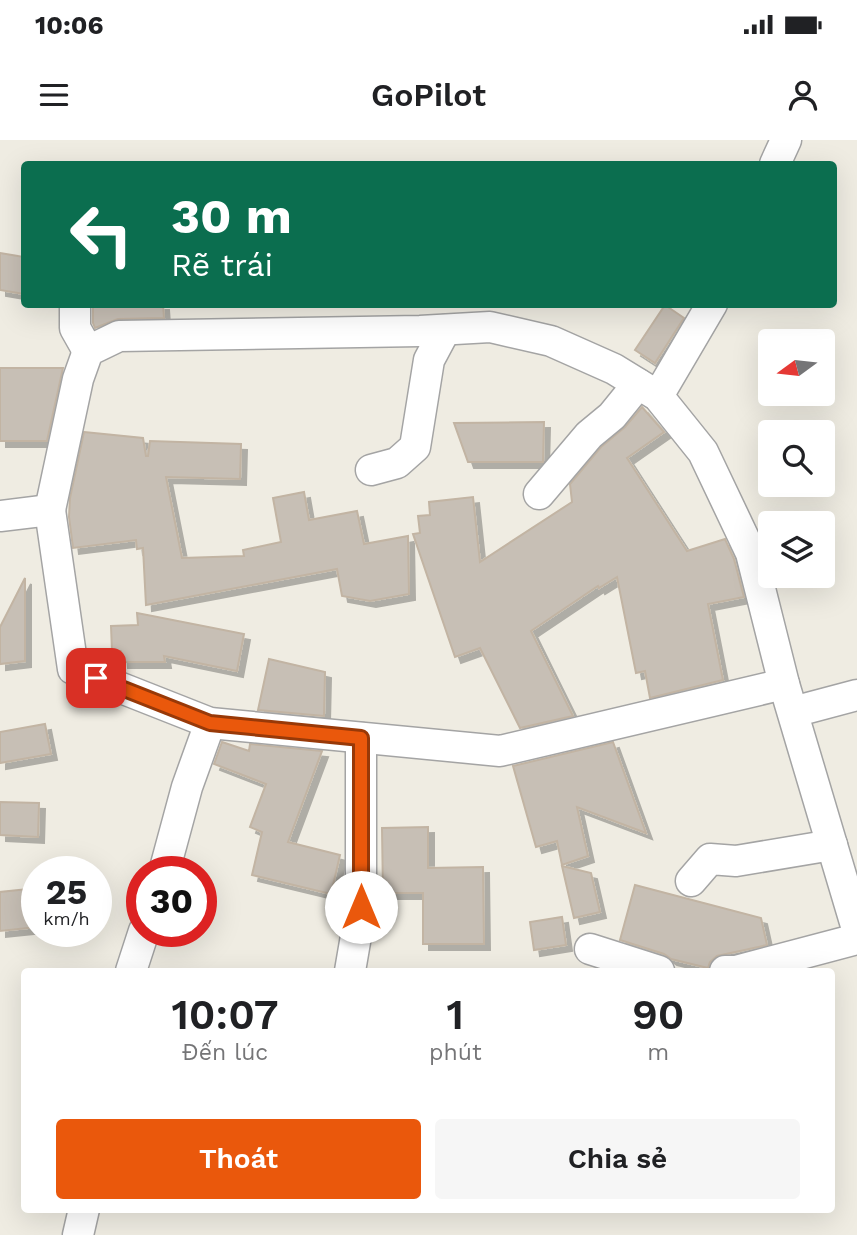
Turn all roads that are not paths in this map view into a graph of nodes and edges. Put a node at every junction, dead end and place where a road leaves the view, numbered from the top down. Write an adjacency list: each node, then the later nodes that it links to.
1 (786, 140): 2 (street)
2 (776, 161)
3 (75, 308): 6 (street)
4 (709, 308): 7 (street)
5 (445, 330): 6 (street); 7 (street); 8 (street)
6 (88, 351): 10 (street)
7 (648, 390): 9 (street); 13 (street)
8 (371, 470)
9 (539, 494)
10 (50, 510): 11 (street); 14 (street)
11 (0, 516)
12 (857, 695): 13 (street)
13 (789, 698): 15 (street); 16 (street)
14 (210, 723): 15 (street); 17 (street)
15 (361, 738): 24 (street)
16 (832, 845): 18 (street); 19 (street)
17 (168, 856)
18 (691, 881)
19 (857, 929)
20 (857, 939): 26 (street)
21 (139, 947): 23 (street)
22 (590, 949): 25 (street)
23 (132, 968)
24 (351, 968)
25 (650, 968)
26 (747, 968)
27 (82, 1213): 28 (street)
28 (78, 1235)

